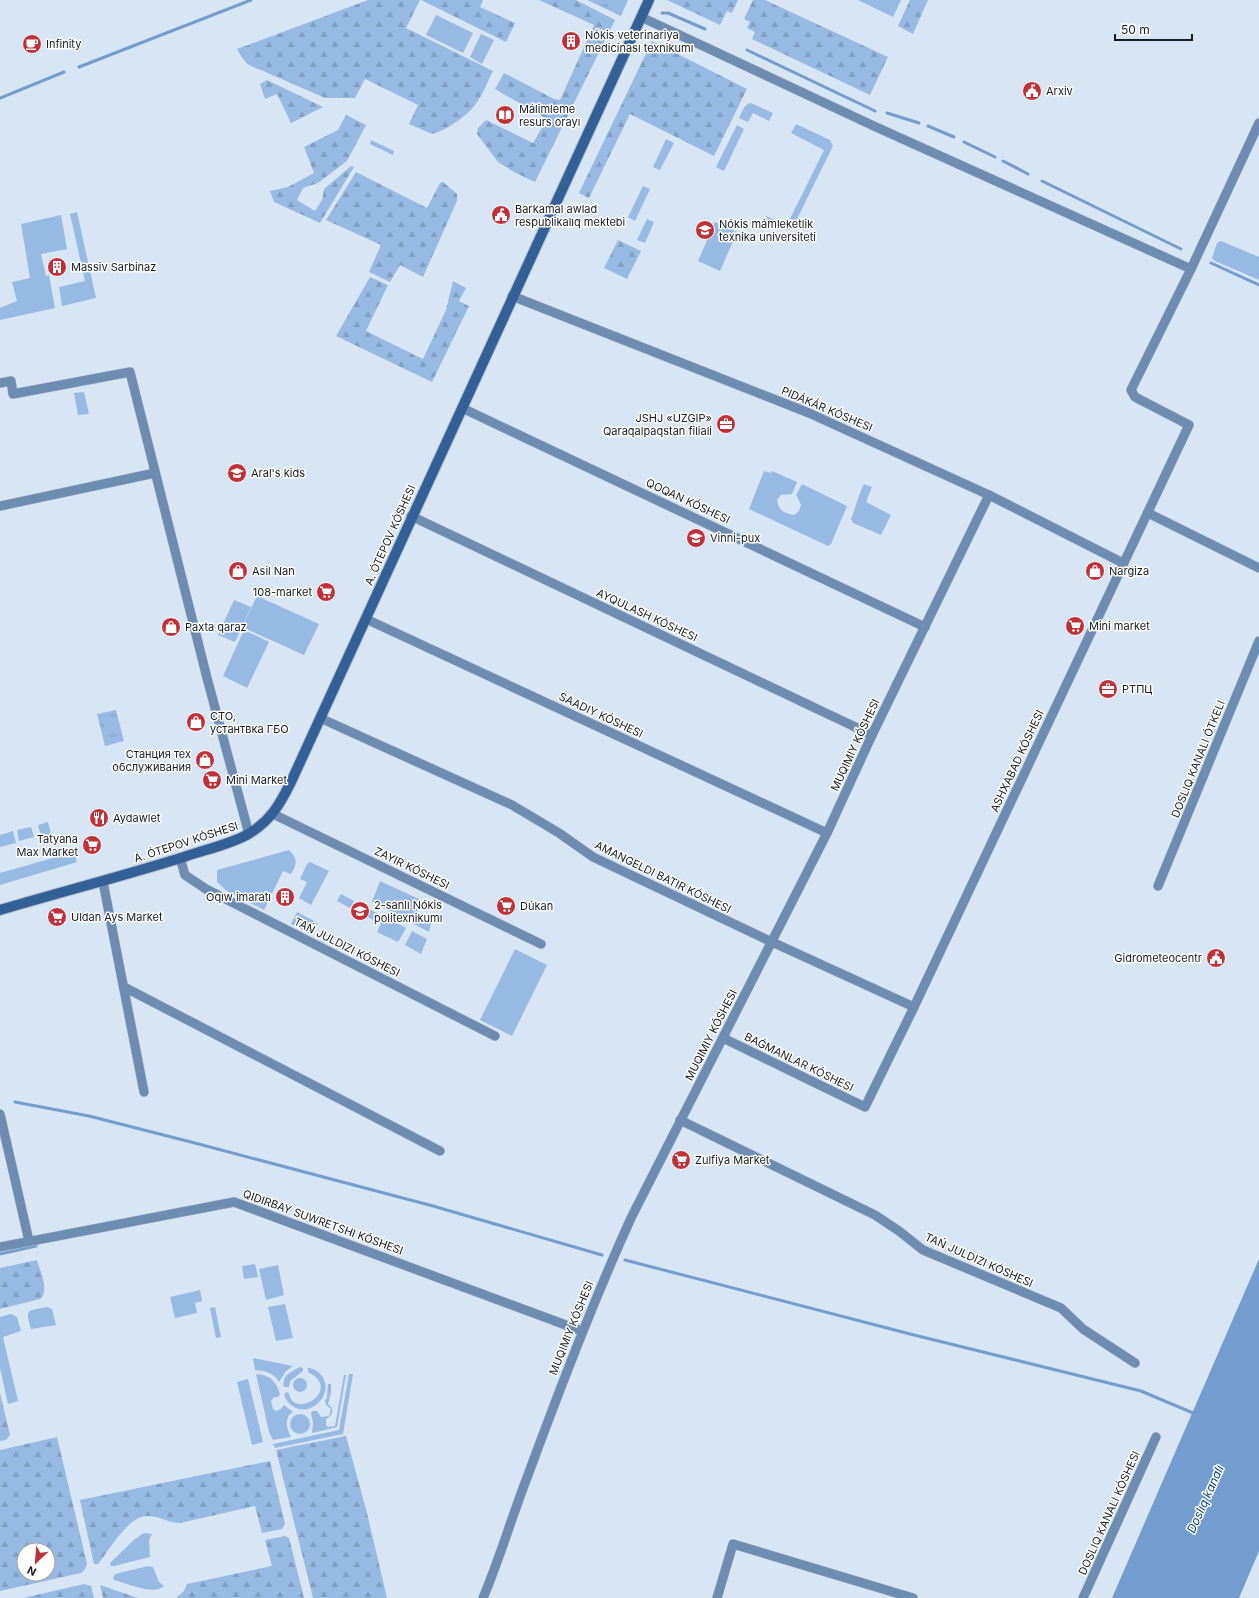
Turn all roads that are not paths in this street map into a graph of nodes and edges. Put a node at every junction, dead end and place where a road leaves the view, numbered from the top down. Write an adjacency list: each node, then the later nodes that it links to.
1 (648, 0): 2 (main road, A. ÓTEPOV KÓSHESI)
2 (641, 17): 4 (street); 5 (main road, A. ÓTEPOV KÓSHESI)
3 (1259, 123): 4 (street)
4 (1191, 269): 11 (street, ASHXABAD KÓSHESI)
5 (512, 296): 7 (main road, A. ÓTEPOV KÓSHESI); 9 (street, PIDÁKÁR KÓSHESI)
6 (0, 383): 8 (street)
7 (462, 408): 12 (main road, A. ÓTEPOV KÓSHESI); 16 (street, QOQAN KÓSHESI)
8 (155, 474): 10 (street); 22 (street)
9 (989, 495): 13 (street, PIDÁKÁR KÓSHESI); 16 (street, MUQIMIY KÓSHESI)
10 (0, 506)
11 (1148, 513): 13 (street, ASHXABAD KÓSHESI); 14 (street)
12 (411, 516): 15 (main road, A. ÓTEPOV KÓSHESI); 19 (street, AYQULASH KÓSHESI)
13 (1123, 563): 30 (street, ASHXABAD KÓSHESI)
14 (1259, 568)
15 (366, 619): 18 (main road, A. ÓTEPOV KÓSHESI); 21 (street, SAADIY KÓSHESI)
16 (925, 627): 19 (street, MUQIMIY KÓSHESI)
17 (1259, 641): 25 (street)
18 (320, 718): 20 (main road, A. ÓTEPOV KÓSHESI); 27 (street)
19 (872, 735): 21 (street, MUQIMIY KÓSHESI)
20 (273, 814): 22 (main road, A. ÓTEPOV KÓSHESI); 28 (street)
21 (827, 833): 27 (street, MUQIMIY KÓSHESI)
22 (249, 834): 23 (main road, A. ÓTEPOV KÓSHESI)
23 (180, 858): 24 (main road, A. ÓTEPOV KÓSHESI); 31 (street)
24 (103, 882): 26 (main road, A. ÓTEPOV KÓSHESI); 29 (street)
25 (1158, 886)
26 (0, 910)
27 (772, 942): 30 (street); 32 (street, MUQIMIY KÓSHESI)
28 (541, 944)
29 (124, 987): 33 (street); 37 (street)
30 (914, 1007): 34 (street, ASHXABAD KÓSHESI)
31 (495, 1036)
32 (723, 1038): 34 (street, BAǴMANLAR KÓSHESI); 36 (street, MUQIMIY KÓSHESI)
33 (144, 1092)
34 (864, 1107)
35 (0, 1114): 38 (street)
36 (680, 1120): 40 (street, MUQIMIY KÓSHESI); 41 (street)
37 (440, 1151)
38 (29, 1241): 39 (street); 40 (street)
39 (0, 1247)
40 (582, 1331): 43 (street, MUQIMIY KÓSHESI)
41 (1135, 1363)
42 (1156, 1437): 46 (street)
43 (483, 1598)
44 (717, 1598): 45 (street)
45 (913, 1598)
46 (1083, 1598)

